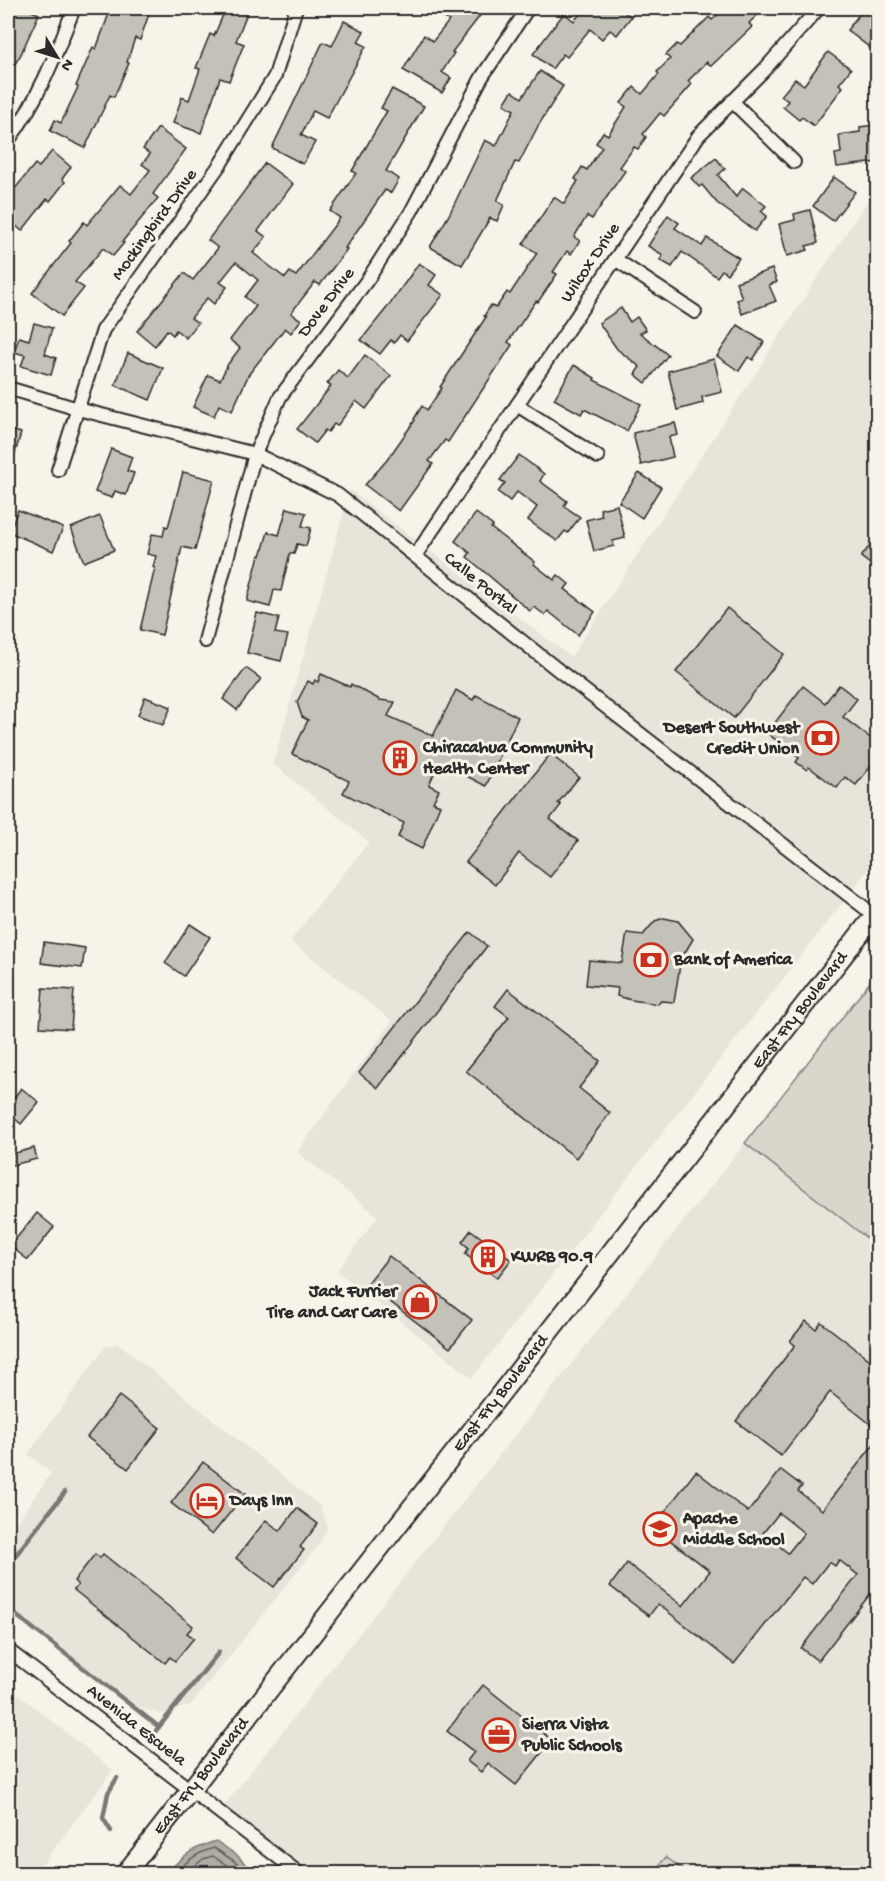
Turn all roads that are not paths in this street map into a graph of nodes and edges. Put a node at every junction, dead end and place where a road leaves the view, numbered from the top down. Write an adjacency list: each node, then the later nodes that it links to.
1 (74, 8): 6 (street)
2 (296, 8): 12 (street, Mockingbird Drive)
3 (528, 8): 13 (street, Dove Drive)
4 (819, 8): 5 (street, Wilcox Drive)
5 (732, 101): 7 (street); 8 (street, Wilcox Drive)
6 (8, 141)
7 (795, 162)
8 (615, 259): 9 (street); 11 (street, Wilcox Drive)
9 (694, 312)
10 (8, 388): 12 (street, Calle Portal)
11 (517, 405): 14 (street); 16 (street, Wilcox Drive)
12 (78, 409): 13 (street, Calle Portal); 15 (street, Mockingbird Drive)
13 (255, 454): 16 (street, Calle Portal); 17 (street, Dove Drive)
14 (598, 457)
15 (58, 470)
16 (415, 556): 18 (street, Calle Portal)
17 (205, 641)
18 (876, 913): 20 (main road, East Fry Boulevard)
19 (8, 1650): 20 (street, Avenida Escuela)
20 (190, 1790): 21 (main road, East Fry Boulevard); 22 (street, Avenida Escuela)
21 (125, 1874)
22 (300, 1874)

